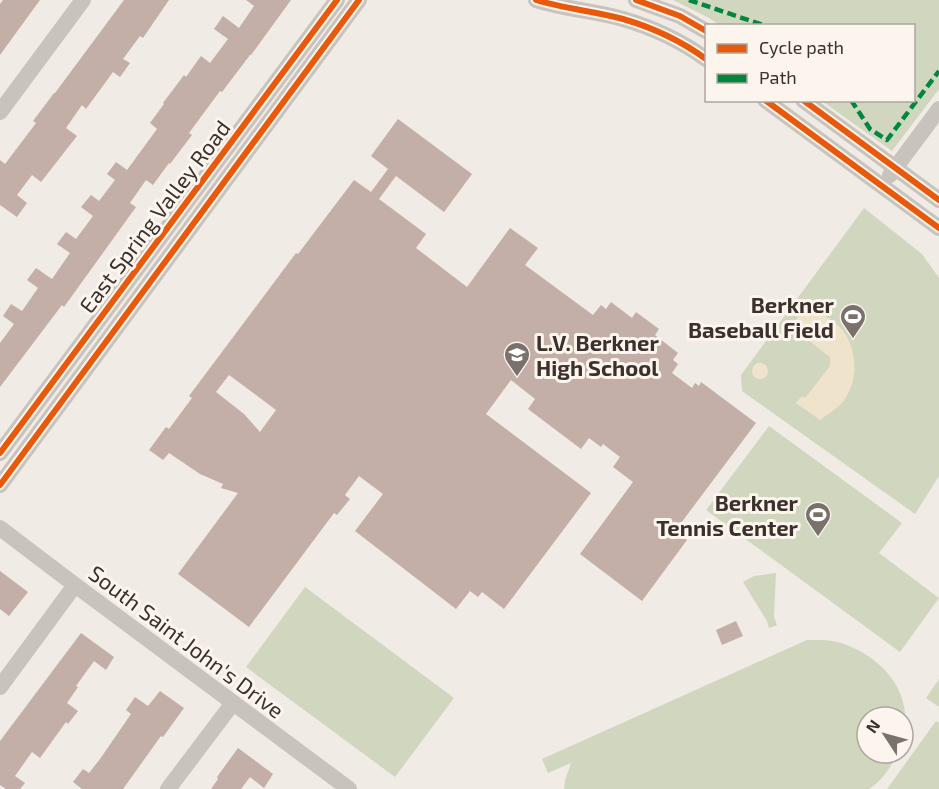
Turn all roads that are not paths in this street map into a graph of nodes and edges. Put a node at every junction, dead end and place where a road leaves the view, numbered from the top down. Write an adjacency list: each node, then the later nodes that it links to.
1 (83, 0): 13 (street)
2 (337, 0): 18 (street, East Spring Valley Road)
3 (359, 0): 19 (street, East Spring Valley Road)
4 (536, 0): 7 (street)
5 (636, 0): 6 (street)
6 (655, 7): 7 (street); 8 (street)
7 (647, 27): 9 (street)
8 (705, 30)
9 (705, 57)
10 (768, 102): 15 (street)
11 (806, 102): 14 (street)
12 (939, 109): 14 (street)
13 (0, 112)
14 (895, 168): 15 (street); 16 (street)
15 (882, 186): 17 (street)
16 (939, 200)
17 (939, 228)
18 (0, 453)
19 (0, 485)
20 (0, 528): 21 (street, South Saint John's Drive)
21 (75, 585): 22 (street); 23 (street, South Saint John's Drive)
22 (0, 687)
23 (233, 703): 24 (street); 25 (street, South Saint John's Drive)
24 (168, 789)
25 (349, 789)

